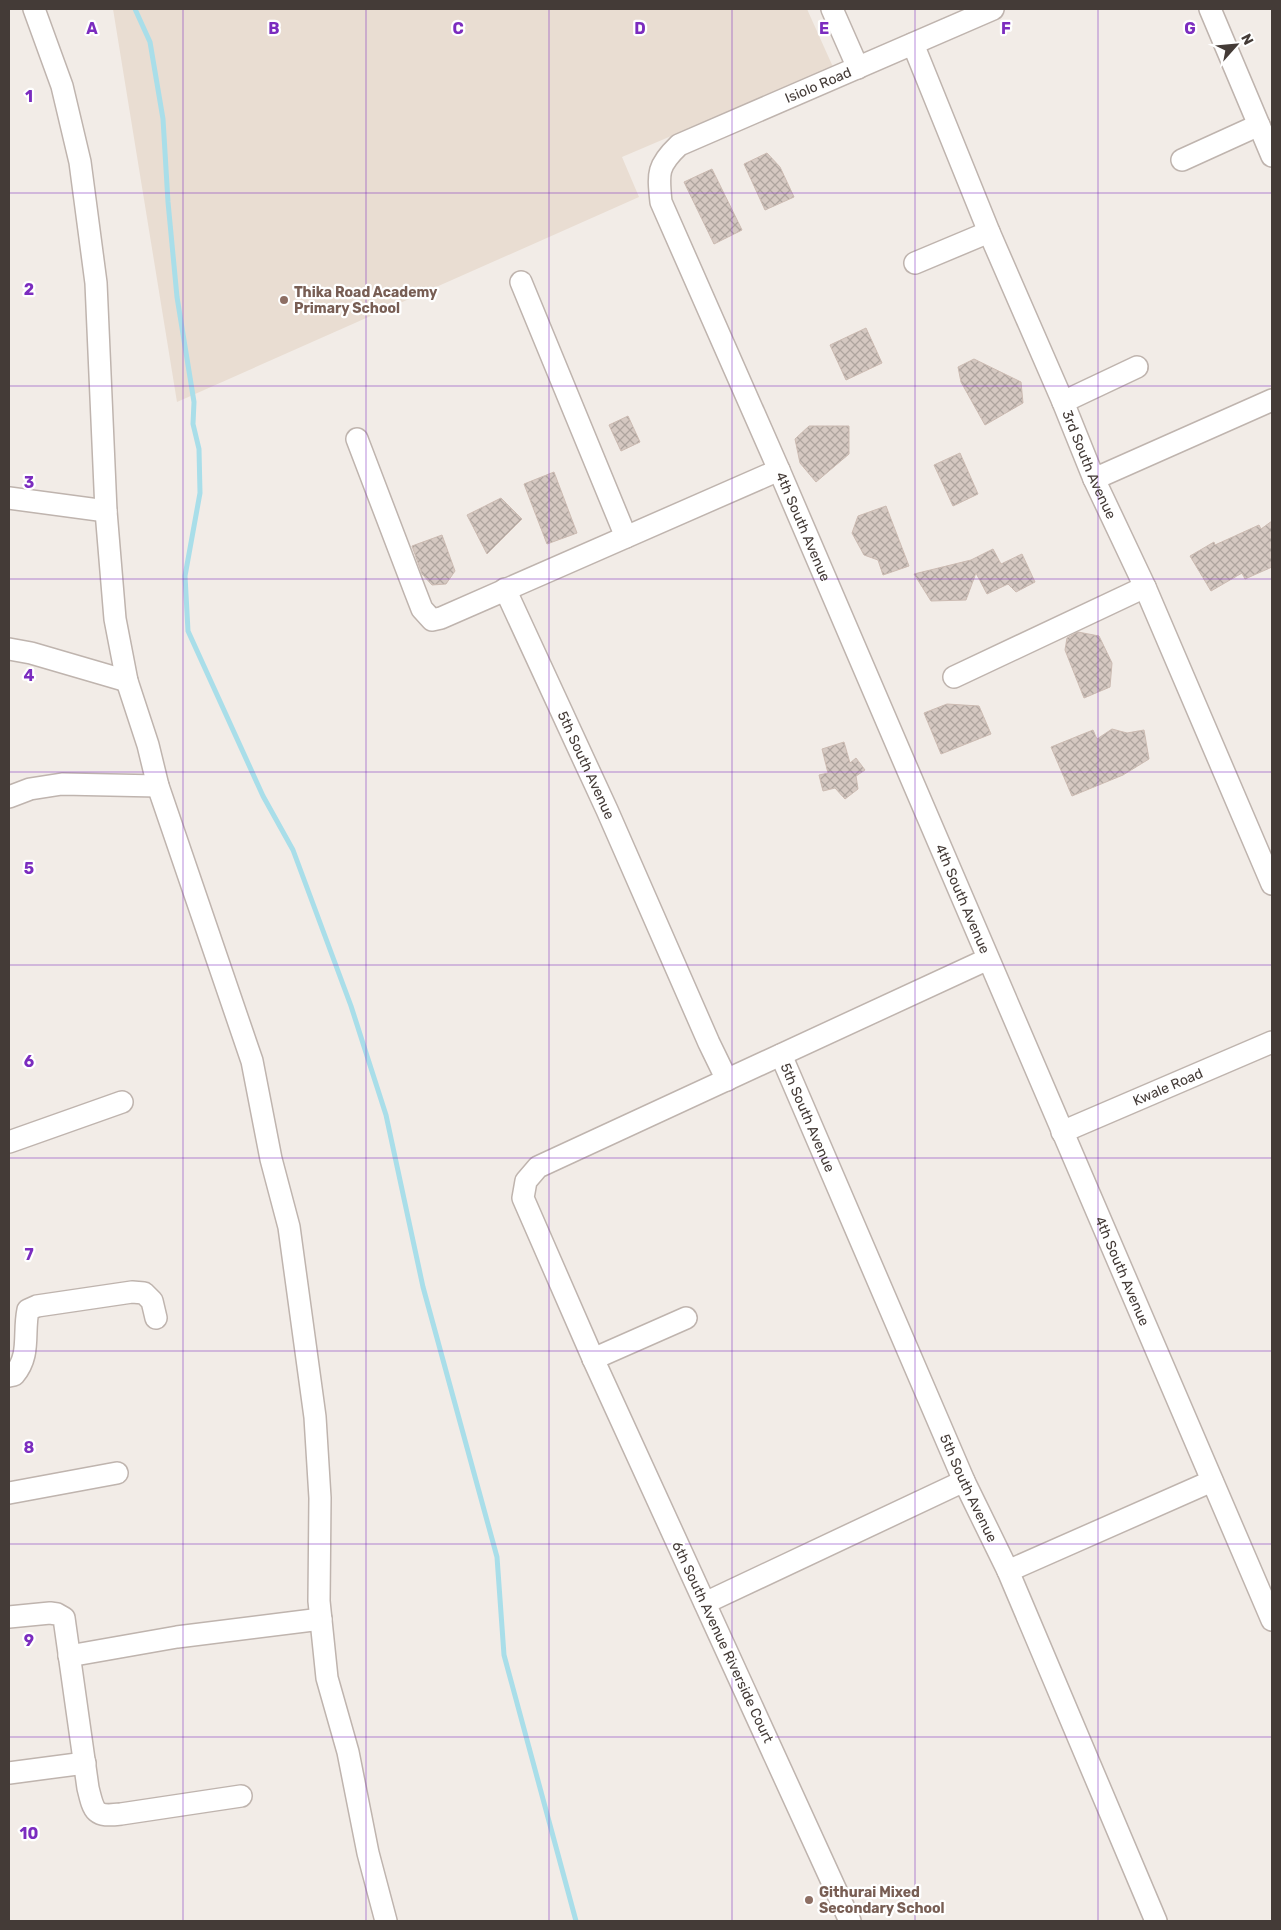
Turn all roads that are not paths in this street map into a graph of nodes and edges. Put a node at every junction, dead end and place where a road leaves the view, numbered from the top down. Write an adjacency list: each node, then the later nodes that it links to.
1 (34, 9): 21 (street)
2 (832, 9): 6 (street)
3 (993, 9): 5 (street, Isiolo Road)
4 (1210, 9): 7 (street)
5 (913, 44): 6 (street, Isiolo Road); 11 (street, 3rd South Avenue)
6 (858, 68): 10 (street, Isiolo Road)
7 (1259, 125): 8 (street); 9 (street)
8 (1272, 156)
9 (1182, 160)
10 (658, 177): 18 (street, 4th South Avenue)
11 (989, 232): 12 (street); 16 (street, 3rd South Avenue)
12 (915, 264)
13 (522, 282): 22 (street)
14 (1137, 367): 16 (street)
15 (1272, 400): 19 (street)
16 (1063, 402): 19 (street, 3rd South Avenue)
17 (357, 439): 24 (street)
18 (779, 470): 22 (street); 31 (street, 4th South Avenue)
19 (1094, 479): 23 (street, 3rd South Avenue)
20 (9, 498): 21 (street)
21 (106, 511): 27 (street)
22 (626, 537): 24 (street)
23 (1145, 587): 26 (street); 30 (street, 3rd South Avenue)
24 (505, 589): 34 (street, 5th South Avenue)
25 (9, 649): 27 (street)
26 (954, 677)
27 (127, 681): 28 (street)
28 (158, 786): 29 (street); 49 (street)
29 (9, 797)
30 (1272, 884)
31 (988, 959): 33 (street, 6th South Avenue Riverside Court); 36 (street, 4th South Avenue)
32 (1272, 1042): 36 (street, Kwale Road)
33 (781, 1055): 34 (street, 6th South Avenue Riverside Court); 43 (street, 5th South Avenue)
34 (727, 1080): 40 (street, 6th South Avenue Riverside Court)
35 (122, 1102): 37 (street)
36 (1062, 1132): 44 (street, 4th South Avenue)
37 (9, 1142)
38 (156, 1318): 41 (street)
39 (686, 1318): 40 (street)
40 (594, 1361): 47 (street, 6th South Avenue Riverside Court)
41 (9, 1376)
42 (117, 1474): 45 (street)
43 (964, 1481): 46 (street, 5th South Avenue); 47 (street)
44 (1212, 1481): 46 (street); 50 (street, 4th South Avenue)
45 (9, 1493)
46 (1008, 1571): 57 (street, 5th South Avenue)
47 (705, 1603): 56 (street, 6th South Avenue Riverside Court)
48 (9, 1617): 51 (street)
49 (321, 1619): 51 (street); 55 (street)
50 (1272, 1620)
51 (70, 1656): 52 (street)
52 (85, 1763): 53 (street); 54 (street)
53 (9, 1773)
54 (241, 1796)
55 (386, 1921)
56 (850, 1921)
57 (1156, 1921)

